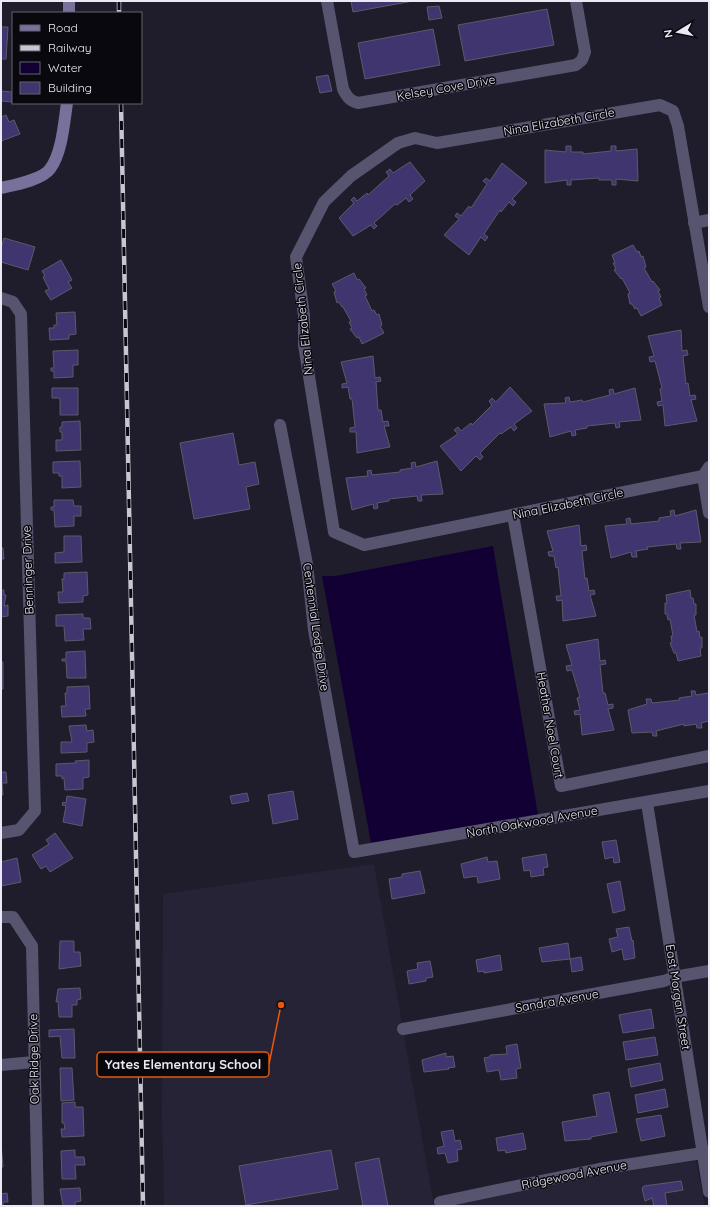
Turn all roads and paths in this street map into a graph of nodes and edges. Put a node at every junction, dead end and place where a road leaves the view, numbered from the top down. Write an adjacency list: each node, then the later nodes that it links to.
1 (69, 1): 4 (street)
2 (327, 1): 3 (street, Kelsey Cove Drive)
3 (576, 1)
4 (69, 12)
5 (67, 104): 6 (street)
6 (1, 188)
7 (709, 220): 8 (street)
8 (694, 223): 10 (street, Nina Elizabeth Circle); 14 (street, Nina Elizabeth Circle)
9 (1, 298): 18 (street, Benninger Drive)
10 (709, 307)
11 (280, 425): 19 (street, Centennial Lodge Drive)
12 (706, 471): 13 (street); 14 (street, Nina Elizabeth Circle)
13 (709, 513)
14 (514, 515): 15 (street, Heather Noel Court)
15 (709, 756)
16 (709, 791): 17 (street, North Oakwood Avenue)
17 (647, 802): 19 (street, North Oakwood Avenue); 22 (street, East Morgan Street)
18 (1, 833)
19 (354, 852)
20 (7, 917): 24 (street, Oak Ridge Drive)
21 (709, 971): 22 (street, Sandra Avenue)
22 (674, 977): 23 (street, Sandra Avenue); 26 (street, East Morgan Street)
23 (403, 1029)
24 (34, 1062): 25 (street); 29 (street, Oak Ridge Drive)
25 (1, 1065)
26 (705, 1153): 27 (street, East Morgan Street); 28 (street, Ridgewood Avenue)
27 (709, 1192)
28 (440, 1202)
29 (38, 1206)

